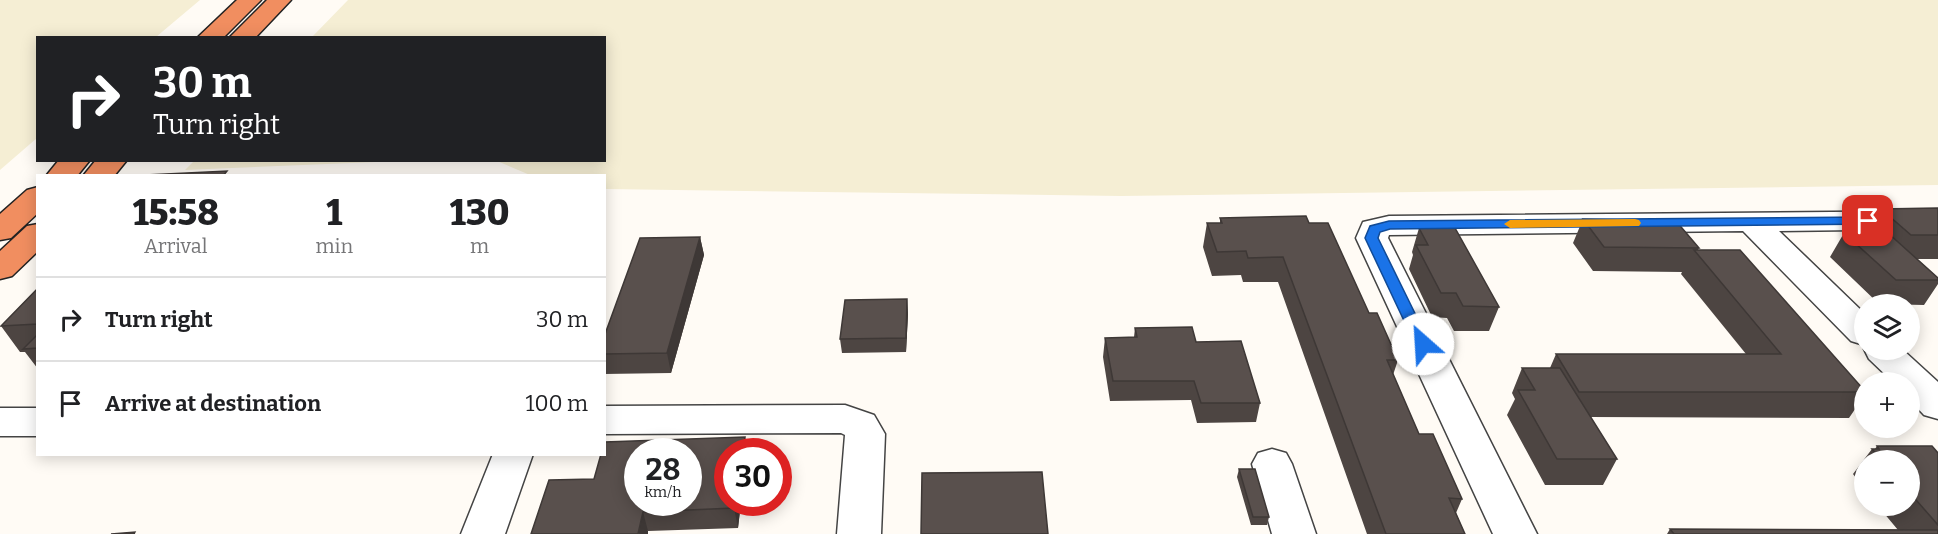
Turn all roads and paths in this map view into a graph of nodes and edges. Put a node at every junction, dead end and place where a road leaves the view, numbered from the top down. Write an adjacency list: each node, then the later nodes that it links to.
1 (250, 0): 3 (highway)
2 (280, 0): 4 (highway)
3 (211, 36)
4 (243, 36)
5 (74, 162): 7 (highway)
6 (111, 162): 8 (highway)
7 (62, 174)
8 (99, 174)
9 (36, 198): 12 (highway)
10 (1938, 220): 11 (street)
11 (1752, 222): 15 (street); 26 (street)
12 (0, 231)
13 (36, 235): 14 (highway)
14 (0, 268)
15 (1854, 323)
16 (1892, 360): 17 (street)
17 (1938, 405)
18 (606, 420): 24 (street)
19 (0, 422): 20 (street)
20 (36, 422)
21 (512, 456): 23 (street)
22 (1272, 464): 25 (street)
23 (483, 534)
24 (859, 534)
25 (1294, 534)
26 (1515, 534)

